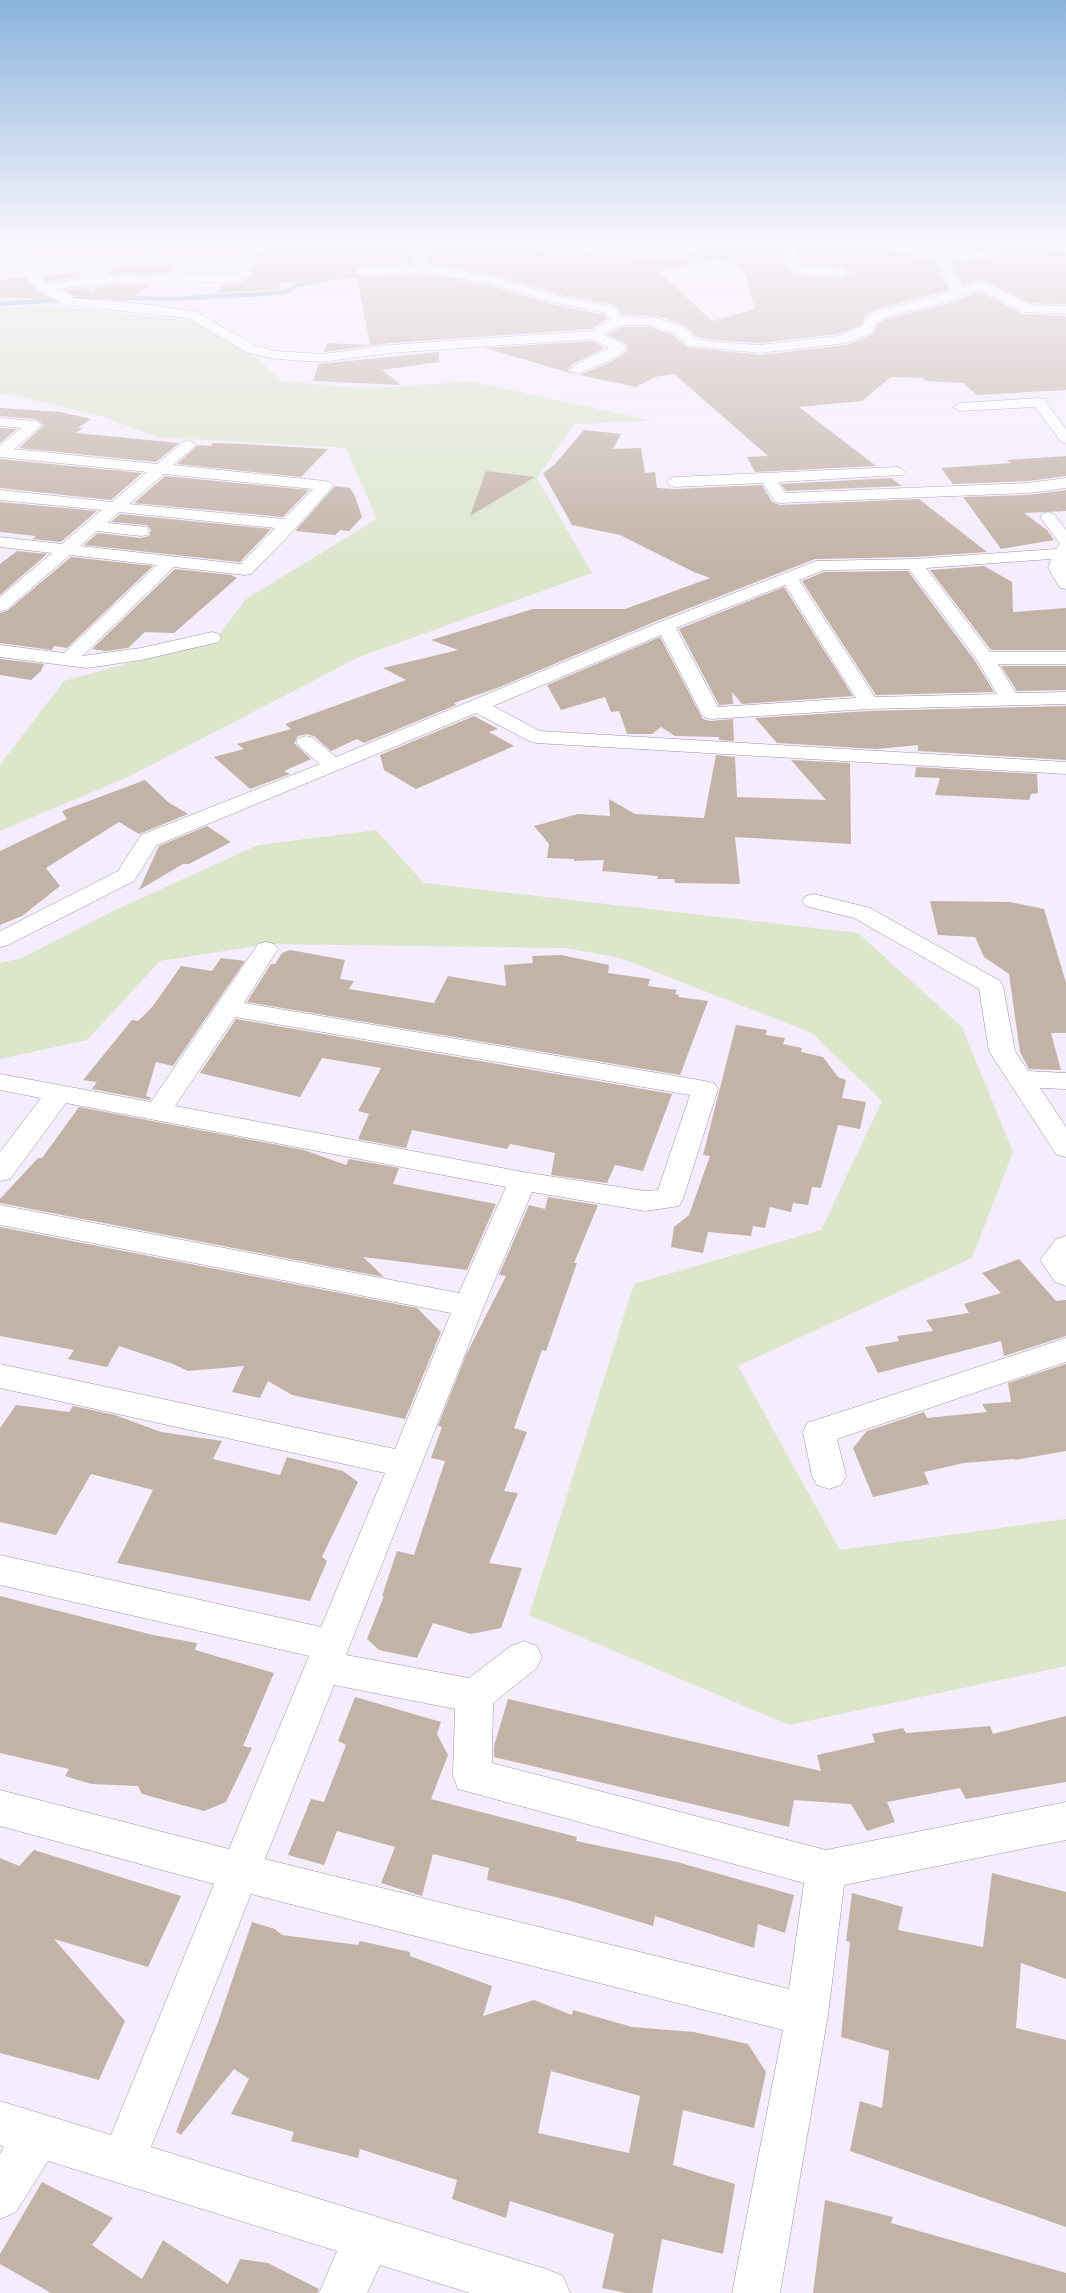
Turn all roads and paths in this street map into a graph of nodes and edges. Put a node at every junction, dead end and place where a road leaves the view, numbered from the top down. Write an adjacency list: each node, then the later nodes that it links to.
1 (255, 350): 2 (street)
2 (384, 350)
3 (616, 350): 4 (street)
4 (577, 370)
5 (960, 407): 7 (street)
6 (0, 422): 10 (street)
7 (1066, 439)
8 (188, 445): 10 (street)
9 (264, 465): 12 (street)
10 (161, 468): 12 (street); 17 (street)
11 (897, 472): 13 (street)
12 (252, 478): 19 (street)
13 (768, 479): 14 (street); 15 (street)
14 (675, 482)
15 (1066, 483)
16 (0, 495): 17 (street)
17 (116, 507): 19 (street); 20 (street)
18 (1048, 517): 24 (street)
19 (290, 525): 25 (street)
20 (94, 526): 21 (street); 23 (street)
21 (141, 531)
22 (0, 542): 23 (street)
23 (66, 549): 25 (street); 29 (street)
24 (1065, 549): 26 (street); 28 (street)
25 (171, 561): 36 (street)
26 (914, 564): 27 (street); 34 (street)
27 (790, 579): 31 (street); 39 (street)
28 (1066, 584)
29 (7, 593): 30 (street)
30 (0, 606)
31 (666, 626): 39 (street); 40 (street)
32 (212, 638): 36 (street)
33 (0, 651): 36 (street)
34 (985, 658): 35 (street); 38 (street)
35 (1066, 658)
36 (68, 659)
37 (1066, 698): 38 (street)
38 (1010, 699): 39 (street)
39 (869, 703)
40 (478, 706): 42 (street); 43 (street)
41 (306, 742): 42 (street)
42 (334, 766): 45 (street)
43 (1064, 772)
44 (814, 901): 48 (street)
45 (0, 940)
46 (266, 949): 47 (street)
47 (228, 1008): 52 (street); 55 (street)
48 (1021, 1079): 49 (street); 53 (street)
49 (1066, 1081)
50 (0, 1082): 51 (street)
51 (59, 1093): 52 (street); 54 (street)
52 (158, 1111): 55 (street)
53 (1066, 1148)
54 (0, 1172)
55 (524, 1181): 59 (street)
56 (0, 1215): 59 (street)
57 (1066, 1246): 58 (street)
58 (1066, 1274)
59 (469, 1306): 62 (street)
60 (1066, 1350): 63 (street)
61 (0, 1376): 62 (street)
62 (405, 1464): 65 (street)
63 (829, 1476)
64 (0, 1570): 65 (street)
65 (327, 1656): 67 (street); 71 (street)
66 (524, 1657): 67 (street)
67 (474, 1696): 70 (street)
68 (0, 1808): 71 (street)
69 (1066, 1821): 70 (street)
70 (826, 1869): 72 (street)
71 (241, 1872): 72 (street); 74 (street)
72 (806, 2015): 79 (street)
73 (19, 2129): 74 (street); 75 (street)
74 (122, 2162): 76 (street)
75 (0, 2196)
76 (368, 2238): 77 (street); 78 (street)
77 (343, 2293)
78 (546, 2293)
79 (756, 2293)

